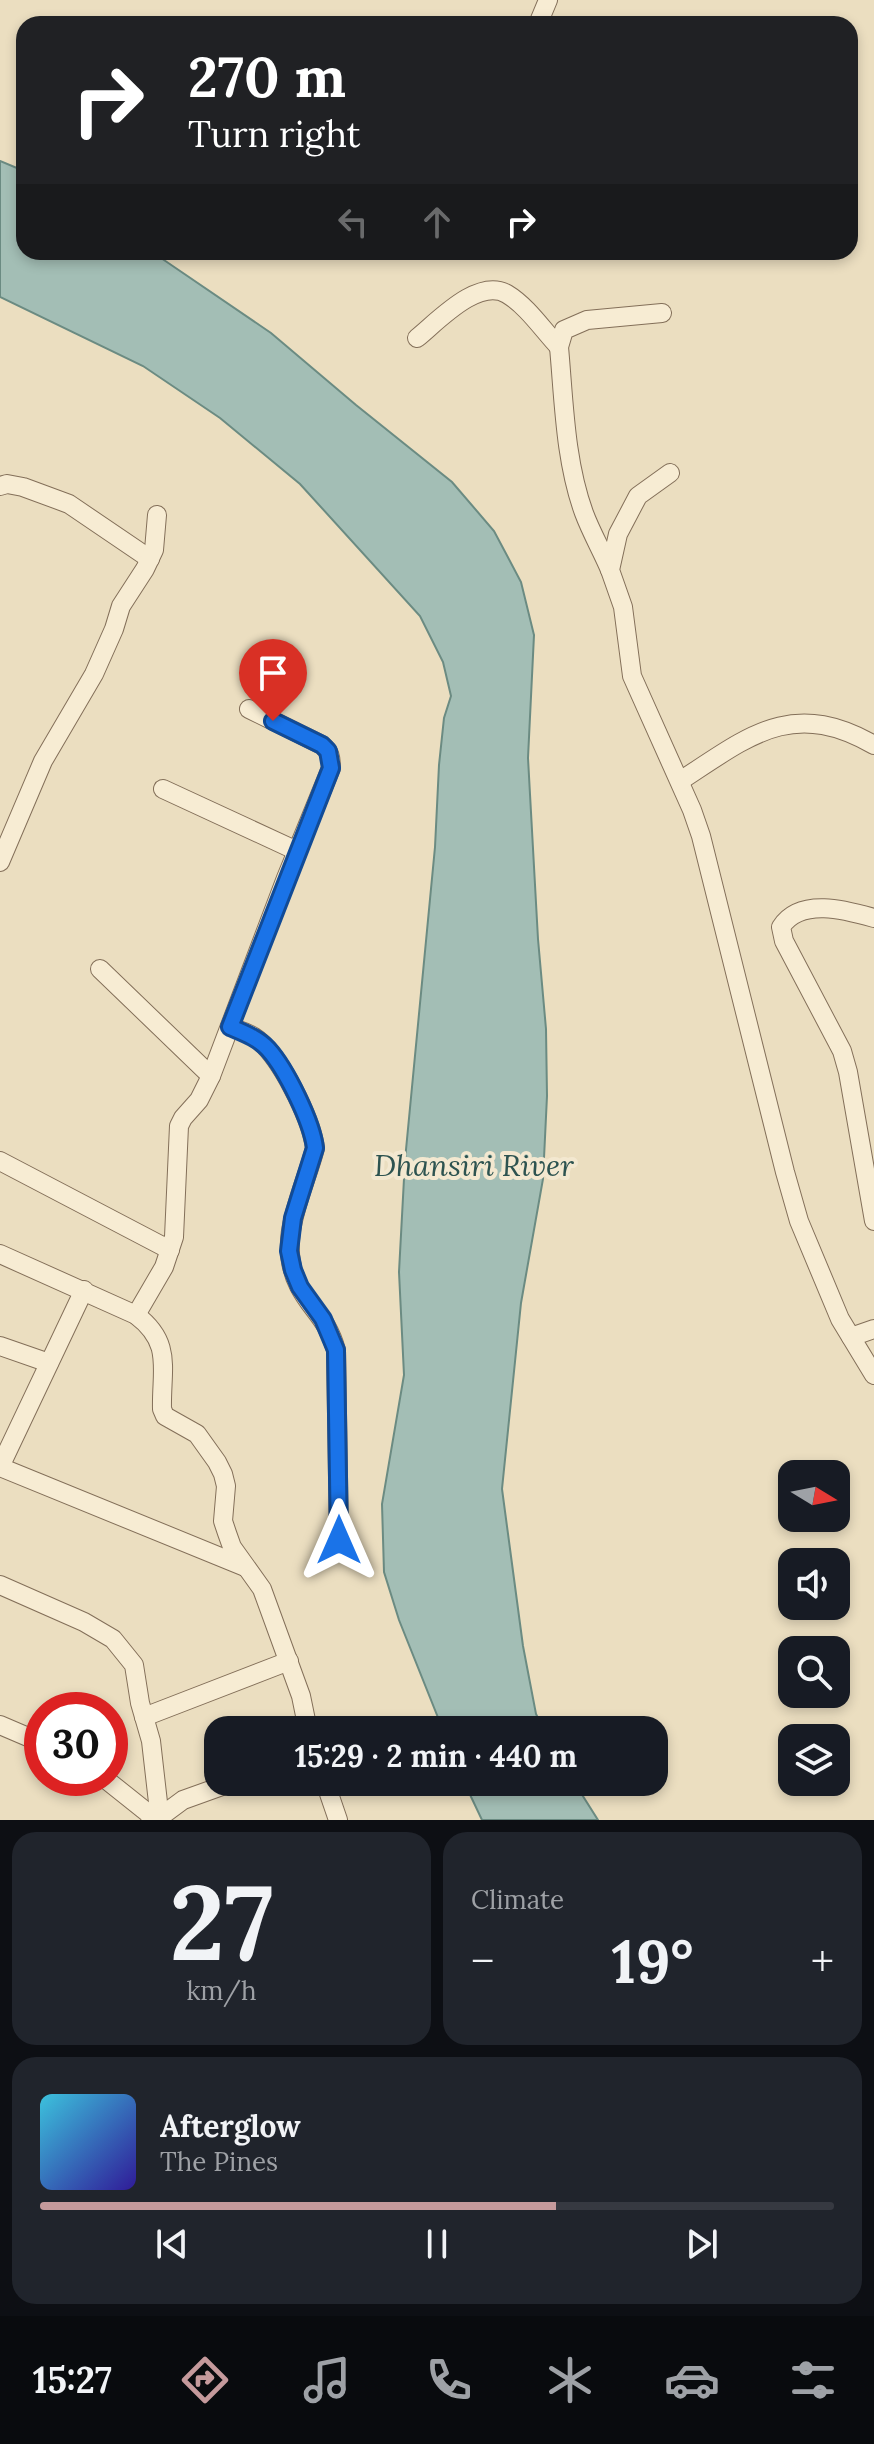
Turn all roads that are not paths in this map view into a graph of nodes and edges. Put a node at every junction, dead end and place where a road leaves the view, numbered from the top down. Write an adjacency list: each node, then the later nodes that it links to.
1 (662, 313): 3 (street)
2 (417, 338): 3 (street)
3 (559, 347): 8 (street)
4 (670, 473): 8 (street)
5 (0, 486): 7 (street)
6 (157, 515): 7 (street)
7 (150, 559): 14 (street)
8 (610, 570): 11 (street)
9 (249, 709): 13 (street)
10 (874, 745): 11 (street)
11 (680, 781): 26 (street)
12 (163, 789): 13 (street)
13 (297, 851): 17 (street)
14 (0, 862)
15 (874, 918): 20 (street)
16 (100, 969): 18 (street)
17 (230, 1027): 18 (street); 31 (street)
18 (211, 1076): 21 (street)
19 (0, 1161): 21 (street)
20 (874, 1221)
21 (170, 1250): 24 (street)
22 (0, 1254): 23 (street)
23 (84, 1290): 24 (street); 28 (street)
24 (136, 1315): 32 (street)
25 (874, 1329): 26 (street)
26 (851, 1337): 29 (street)
27 (0, 1346): 28 (street)
28 (49, 1363): 30 (street)
29 (874, 1375)
30 (0, 1467): 32 (street)
31 (339, 1540)
32 (247, 1568): 34 (street)
33 (0, 1585): 36 (street)
34 (289, 1661): 35 (street); 36 (street)
35 (305, 1716)
36 (144, 1717): 42 (street)
37 (0, 1725): 38 (street)
38 (24, 1735)
39 (204, 1792): 42 (street)
40 (127, 1796): 42 (street)
41 (330, 1796): 43 (street)
42 (157, 1819)
43 (338, 1820)

